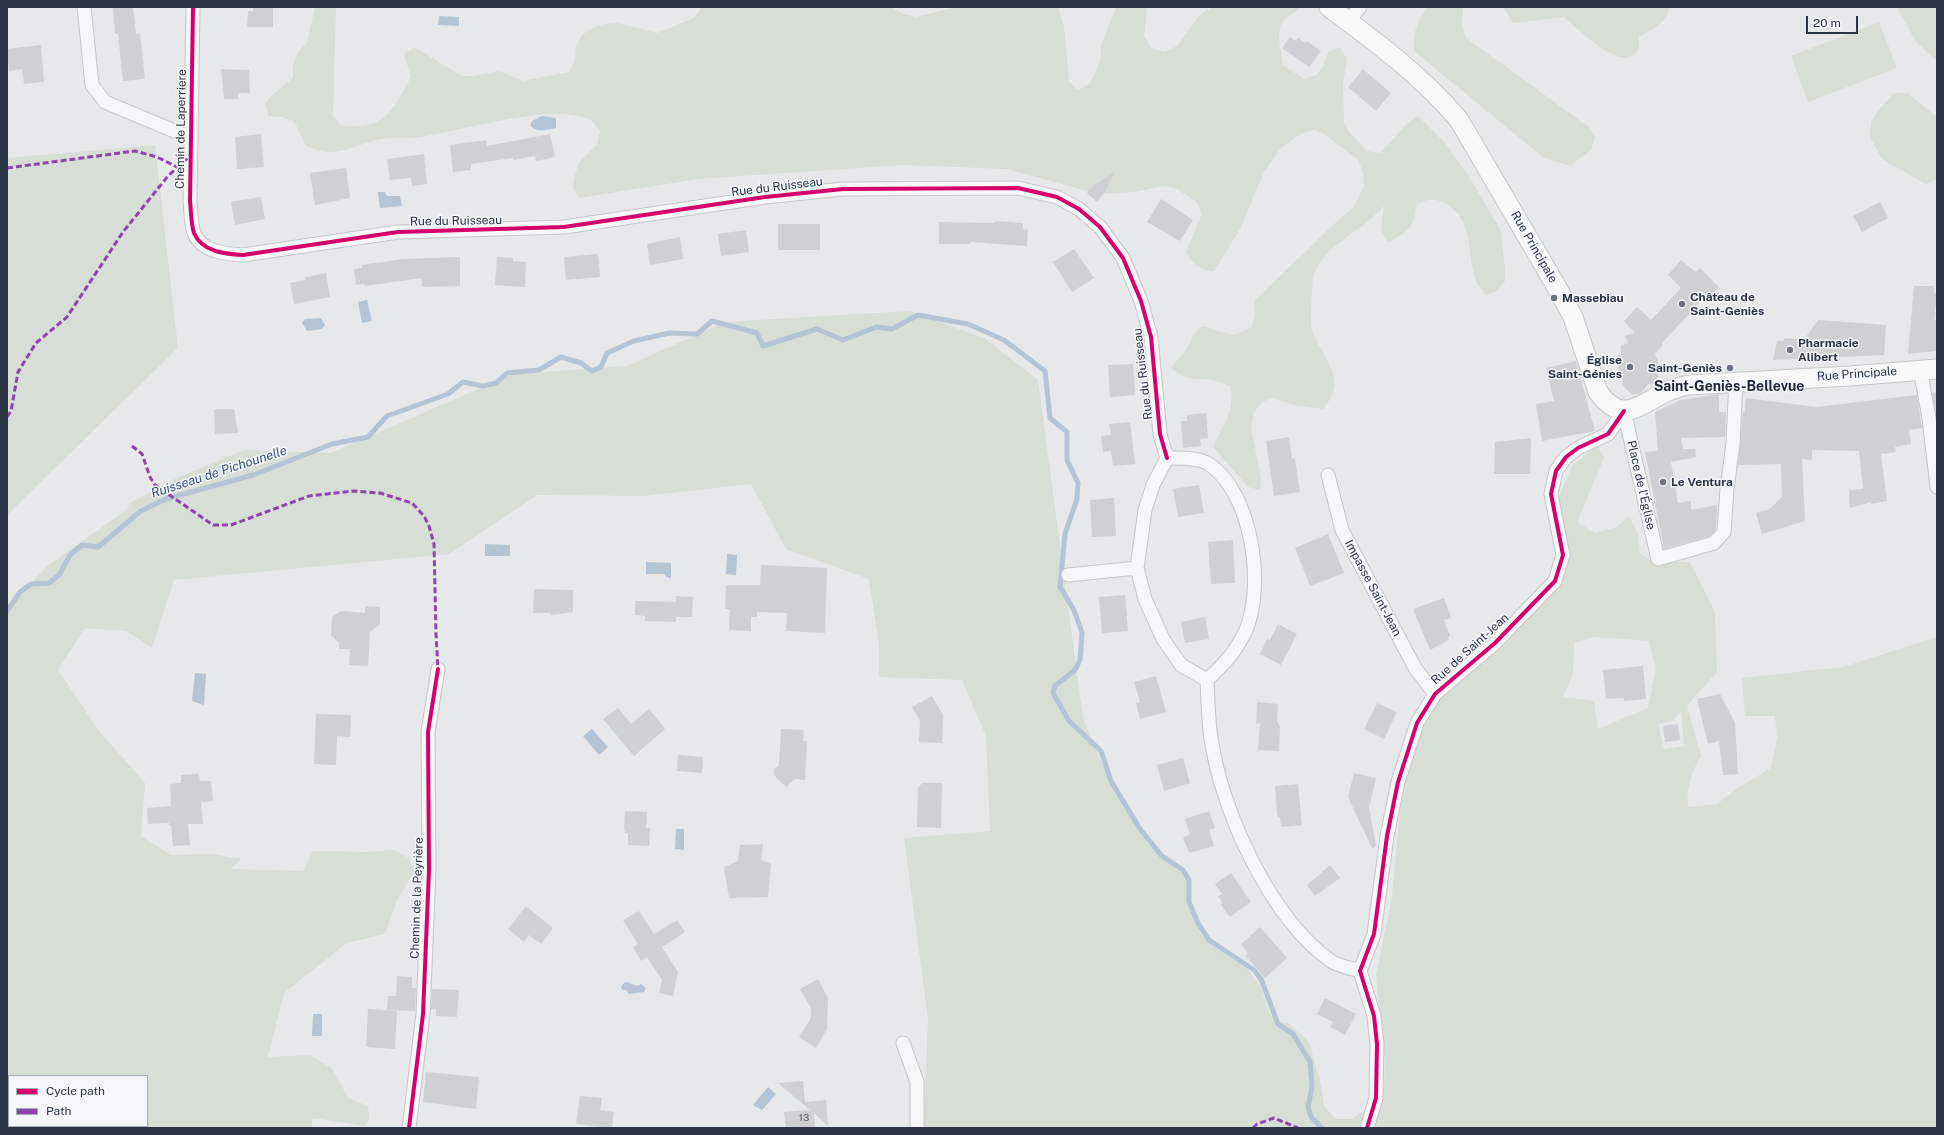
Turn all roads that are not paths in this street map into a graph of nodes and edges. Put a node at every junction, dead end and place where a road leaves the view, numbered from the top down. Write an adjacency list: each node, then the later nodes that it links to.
1 (84, 7): 5 (street)
2 (193, 7): 5 (street, Chemin de Laperriere)
3 (1329, 7): 4 (main road, Rue Principale)
4 (1354, 14): 9 (main road, Rue Principale)
5 (191, 138): 6 (street, Chemin de Laperriere)
6 (205, 246): 10 (street, Rue du Ruisseau)
7 (1929, 369): 8 (main road, Rue Principale); 12 (street)
8 (1736, 381): 9 (main road, Rue Principale); 9 (street, Place de l'Église)
9 (1624, 411): 17 (street, Rue de Saint-Jean)
10 (1167, 458): 13 (street); 16 (street)
11 (1328, 475): 17 (street, Impasse Saint-Jean)
12 (1937, 487)
13 (1137, 568): 14 (street); 16 (street)
14 (1068, 575)
15 (438, 669): 20 (street, Chemin de la Peyrière)
16 (1207, 680): 18 (street)
17 (1435, 694): 18 (street, Rue de Saint-Jean)
18 (1360, 971): 22 (street)
19 (903, 1043): 21 (street)
20 (409, 1128)
21 (917, 1128)
22 (1367, 1128)

